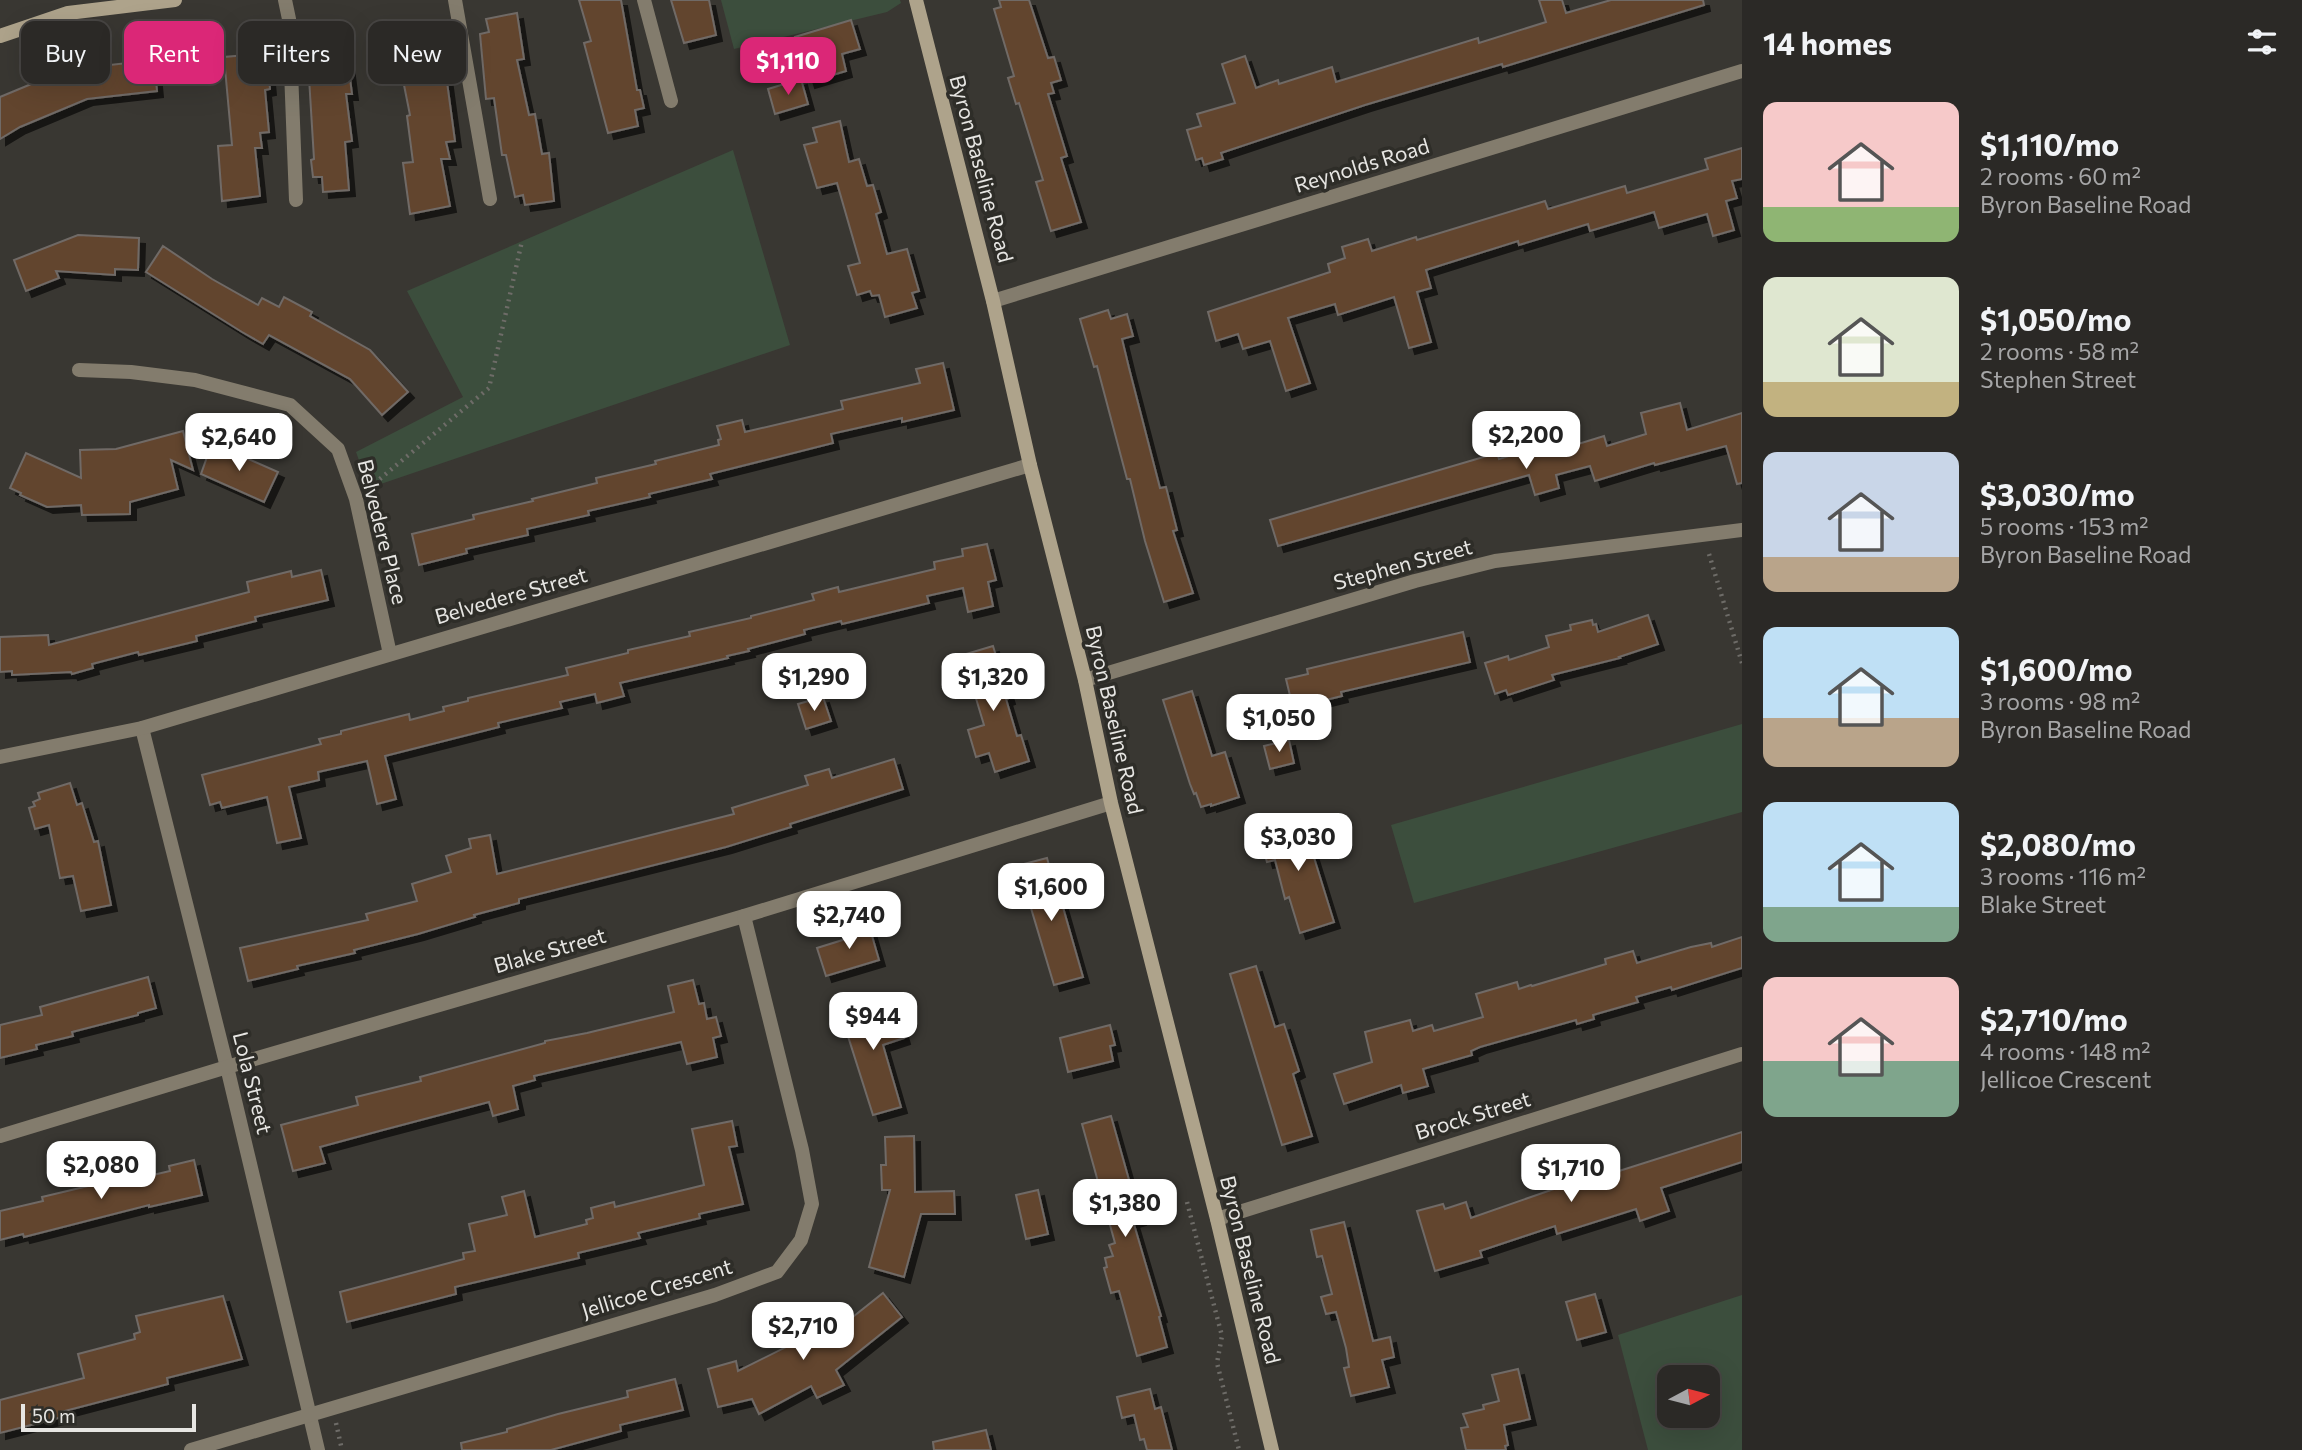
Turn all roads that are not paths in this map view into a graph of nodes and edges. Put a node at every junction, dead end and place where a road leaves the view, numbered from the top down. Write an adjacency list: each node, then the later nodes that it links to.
1 (175, 0): 6 (main road)
2 (285, 0): 10 (street)
3 (455, 0): 9 (street)
4 (644, 0): 8 (street)
5 (916, 0): 11 (main road, Byron Baseline Road)
6 (0, 36)
7 (1742, 71): 11 (street, Reynolds Road)
8 (671, 101)
9 (490, 199)
10 (296, 200)
11 (993, 300): 13 (main road, Byron Baseline Road)
12 (79, 370): 15 (street, Belvedere Place)
13 (1030, 465): 15 (street, Belvedere Street); 16 (main road, Byron Baseline Road)
14 (1742, 530): 16 (street, Stephen Street)
15 (390, 654): 17 (street, Belvedere Street)
16 (1085, 680): 19 (main road, Byron Baseline Road)
17 (142, 727): 18 (street, Belvedere Street); 22 (street, Lola Street)
18 (0, 757)
19 (1111, 803): 20 (street, Blake Street); 24 (main road, Byron Baseline Road)
20 (744, 916): 22 (street, Blake Street); 25 (street, Jellicoe Crescent)
21 (1742, 1054): 24 (street, Brock Street)
22 (227, 1067): 23 (street, Blake Street); 25 (street, Lola Street)
23 (0, 1136)
24 (1217, 1219): 28 (main road, Byron Baseline Road)
25 (310, 1415): 26 (street, Jellicoe Crescent); 27 (street, Lola Street)
26 (191, 1450)
27 (318, 1450)
28 (1272, 1450)

